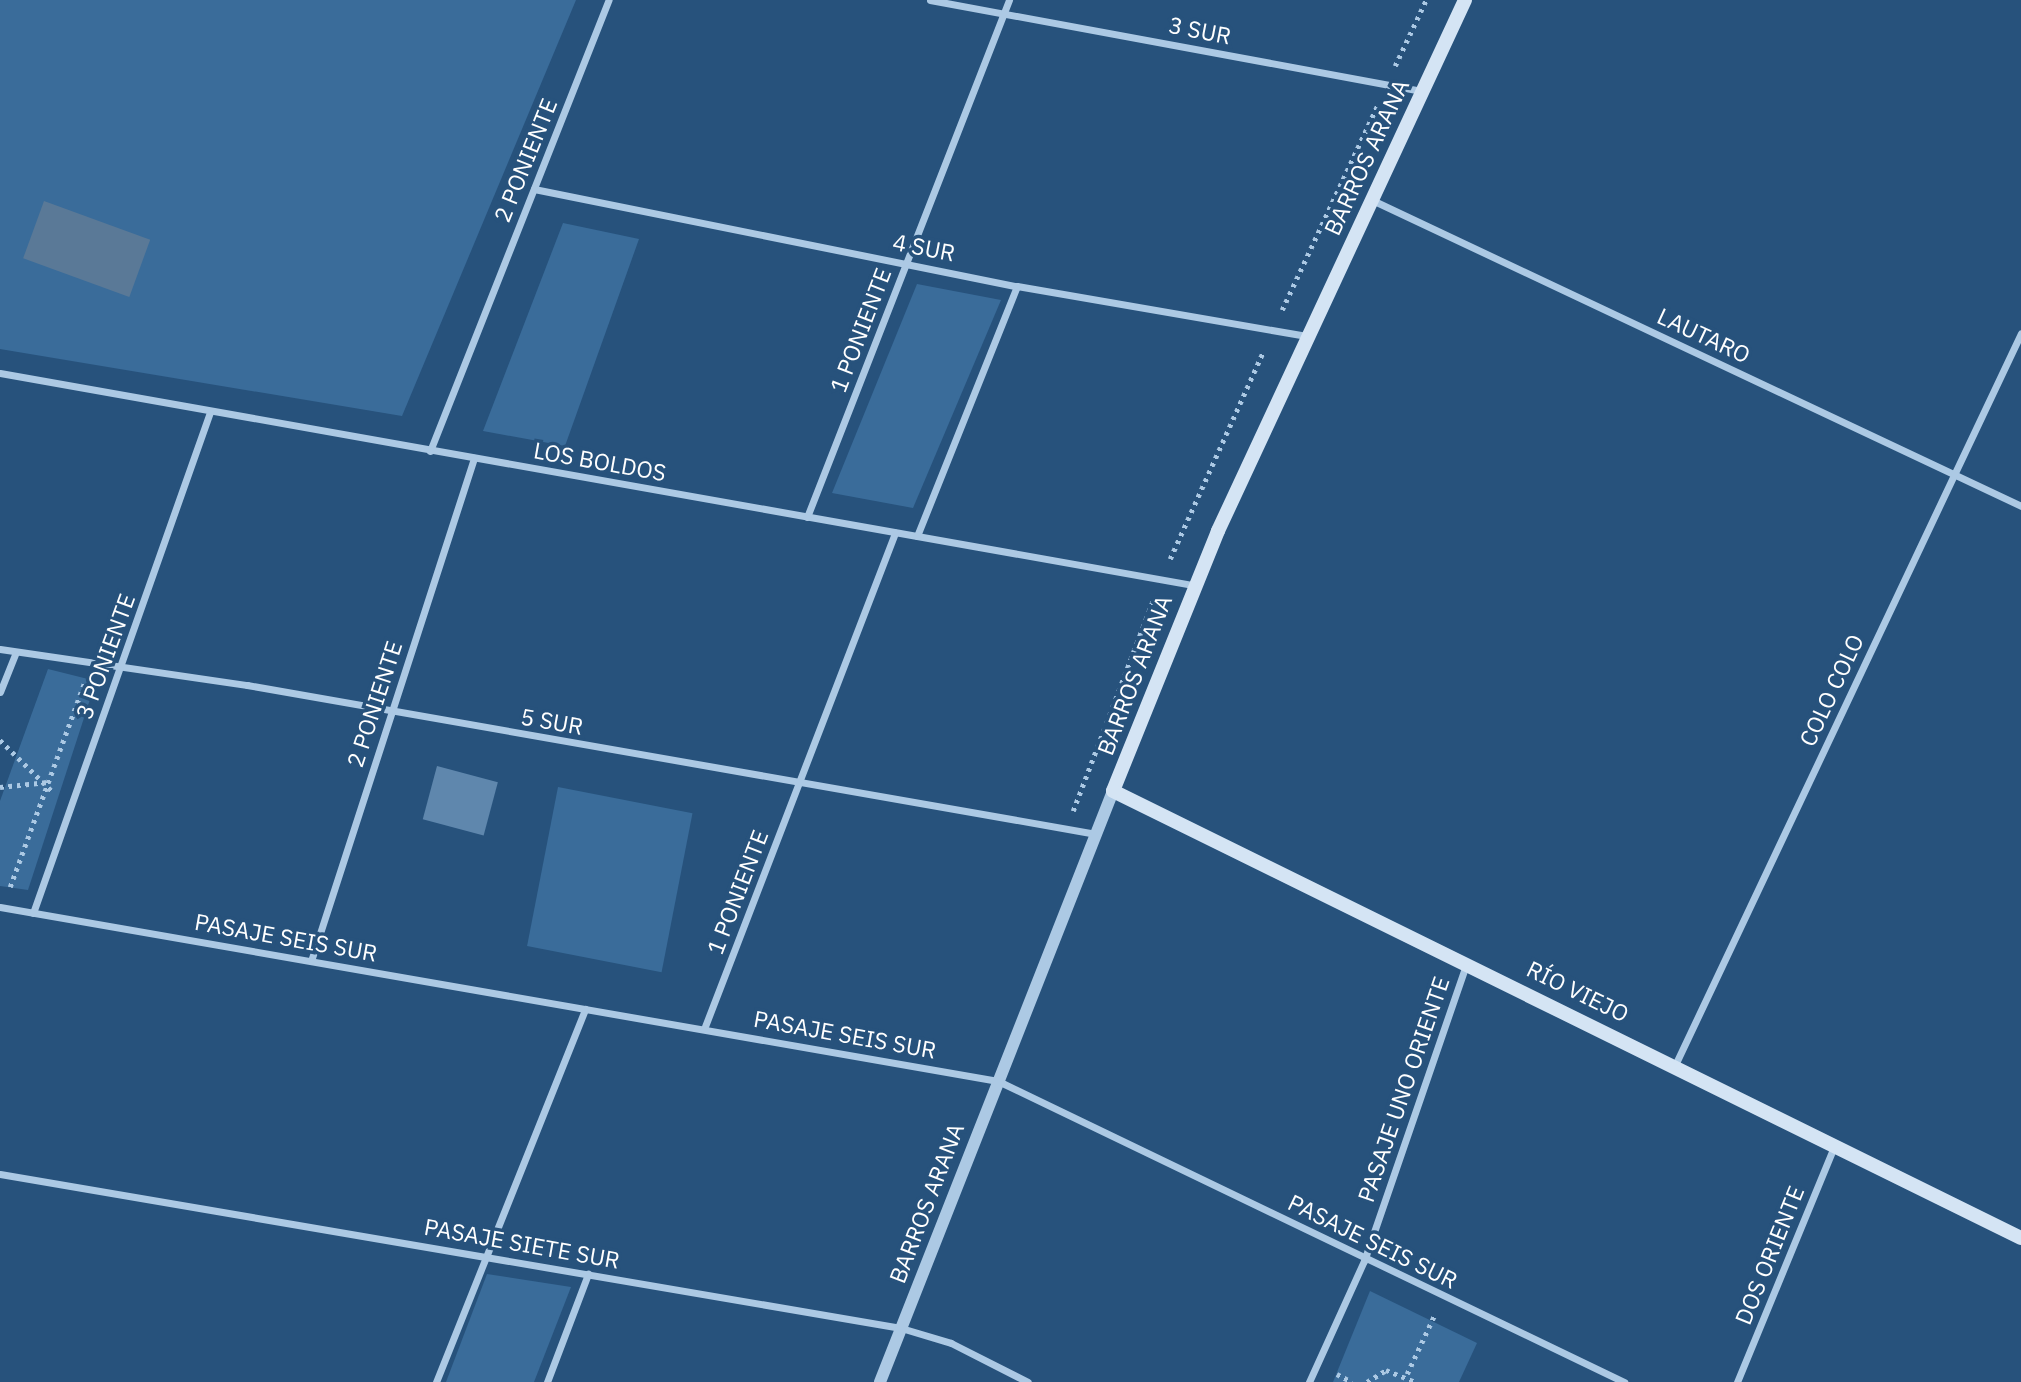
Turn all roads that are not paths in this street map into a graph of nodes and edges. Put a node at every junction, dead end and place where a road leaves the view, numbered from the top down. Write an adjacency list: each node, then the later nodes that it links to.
1 (609, 0): 7 (street, 2 PONIENTE)
2 (930, 0): 5 (street, 3 SUR)
3 (1009, 0): 5 (street, 1 PONIENTE)
4 (1465, 0): 6 (main road, BARROS ARANA)
5 (1004, 13): 6 (street, 3 SUR); 9 (street, 1 PONIENTE)
6 (1422, 91): 8 (main road, BARROS ARANA)
7 (534, 189): 9 (street, 4 SUR); 15 (street, 2 PONIENTE)
8 (1371, 200): 12 (main road, BARROS ARANA); 17 (street, LAUTARO)
9 (906, 263): 10 (street, 4 SUR); 19 (street, 1 PONIENTE)
10 (1017, 286): 12 (street, 4 SUR); 21 (street)
11 (2021, 333): 17 (street, COLO COLO)
12 (1307, 336): 22 (main road, BARROS ARANA)
13 (0, 373): 14 (street, LOS BOLDOS)
14 (210, 412): 15 (street, LOS BOLDOS); 25 (street, 3 PONIENTE)
15 (430, 450): 16 (street, LOS BOLDOS)
16 (474, 458): 19 (street, LOS BOLDOS); 27 (street, 2 PONIENTE)
17 (1954, 474): 18 (street, LAUTARO); 37 (street, COLO COLO)
18 (2021, 506)
19 (807, 517): 20 (street, LOS BOLDOS)
20 (895, 533): 21 (street, LOS BOLDOS); 28 (street, 1 PONIENTE)
21 (918, 536): 22 (street, LOS BOLDOS)
22 (1194, 585): 29 (main road, BARROS ARANA)
23 (0, 649): 24 (street, 5 SUR)
24 (16, 652): 25 (street, 5 SUR); 26 (street)
25 (121, 670): 27 (street, 5 SUR); 32 (street, 3 PONIENTE)
26 (0, 692)
27 (392, 711): 28 (street, 5 SUR); 33 (street, 2 PONIENTE)
28 (799, 785): 30 (street, 5 SUR); 36 (street, 1 PONIENTE)
29 (1113, 791): 30 (street, BARROS ARANA); 34 (main road, RÍO VIEJO)
30 (1096, 834): 38 (street, BARROS ARANA)
31 (1, 907): 32 (street, PASAJE SEIS SUR)
32 (33, 913): 33 (street, PASAJE SEIS SUR)
33 (311, 961): 35 (street, PASAJE SEIS SUR)
34 (1466, 962): 37 (main road, RÍO VIEJO); 43 (street, PASAJE UNO ORIENTE)
35 (585, 1009): 36 (street, PASAJE SEIS SUR); 42 (street)
36 (704, 1029): 38 (street, PASAJE SEIS SUR)
37 (1676, 1063): 39 (main road, RÍO VIEJO)
38 (998, 1081): 43 (street, PASAJE SEIS SUR); 45 (street, BARROS ARANA)
39 (1836, 1142): 41 (main road, RÍO VIEJO); 52 (street, DOS ORIENTE)
40 (0, 1174): 42 (street, PASAJE SIETE SUR)
41 (2021, 1238)
42 (486, 1257): 44 (street, PASAJE SIETE SUR); 46 (street)
43 (1364, 1261): 50 (street, PASAJE UNO ORIENTE); 51 (street, PASAJE SEIS SUR)
44 (589, 1275): 45 (street, PASAJE SIETE SUR); 47 (street)
45 (901, 1328): 48 (street, BARROS ARANA); 49 (street, PASAJE SIETE SUR)
46 (436, 1382)
47 (547, 1382)
48 (880, 1382)
49 (1028, 1382)
50 (1309, 1382)
51 (1624, 1382)
52 (1737, 1382)

